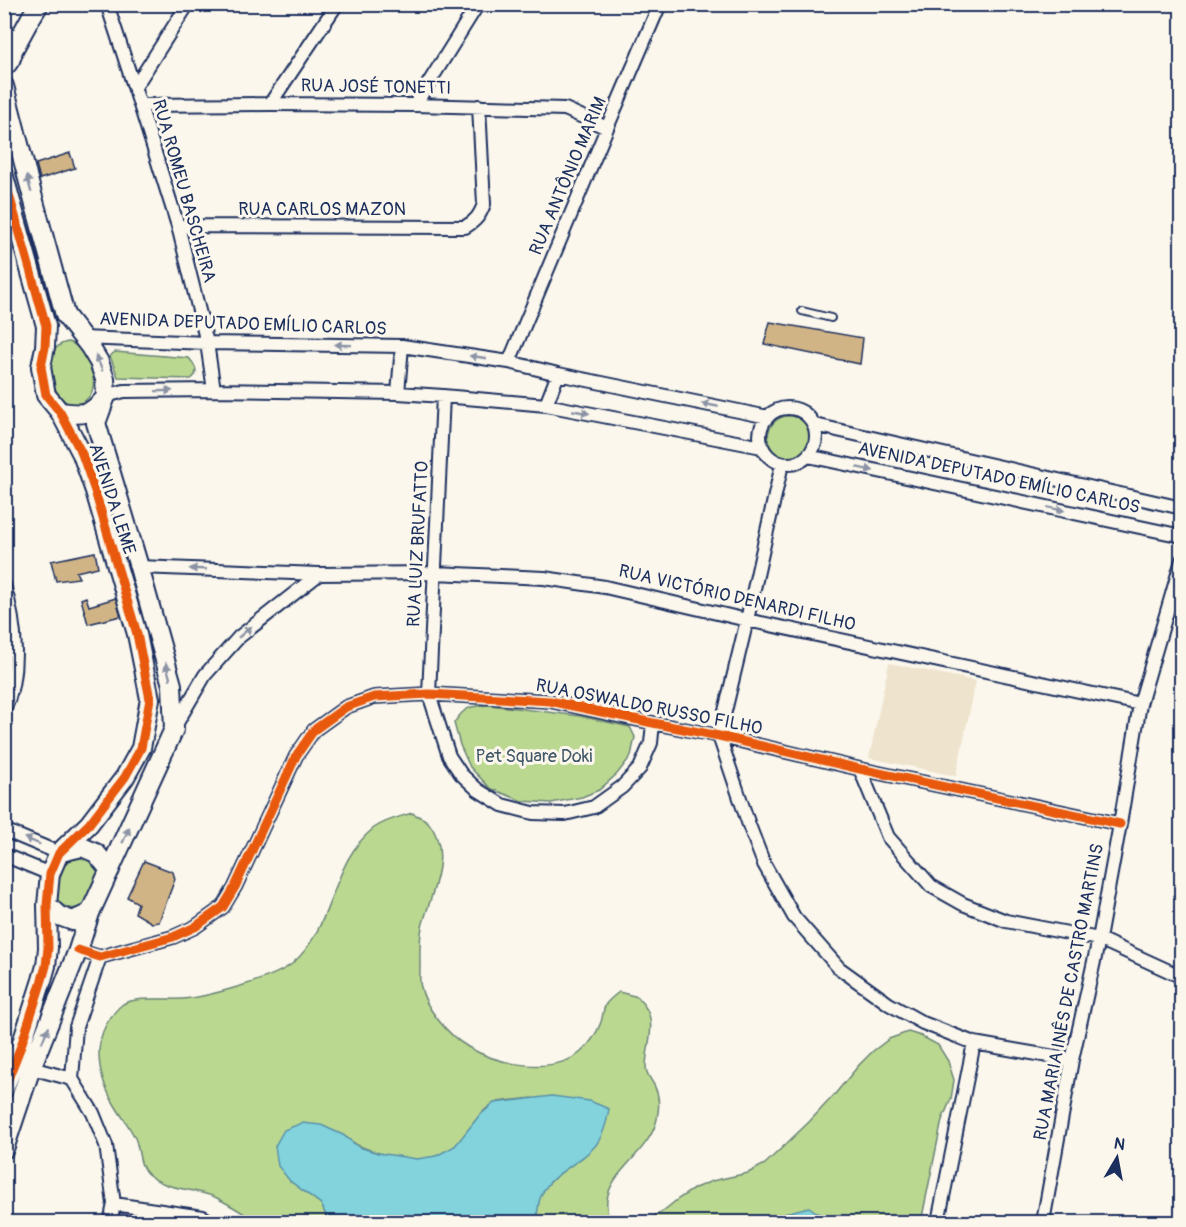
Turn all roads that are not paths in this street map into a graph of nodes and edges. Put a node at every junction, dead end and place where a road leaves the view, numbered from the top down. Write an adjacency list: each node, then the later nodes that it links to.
1 (107, 4): 11 (street, RUA ROMEU BASCHEIRA)
2 (188, 4): 11 (street)
3 (337, 4): 12 (street)
4 (478, 4): 14 (street)
5 (660, 4): 16 (street, RUA ANTÔNIO MARIM)
6 (34, 12): 7 (street); 8 (street)
7 (4, 33): 8 (street)
8 (13, 50): 9 (street)
9 (4, 67)
10 (4, 86): 21 (street, AVENIDA LEME, one-way to 10)
11 (135, 87): 13 (street, RUA ROMEU BASCHEIRA)
12 (270, 104): 13 (street, RUA JOSÉ TONETTI); 14 (street, RUA JOSÉ TONETTI)
13 (140, 105): 18 (street, RUA ROMEU BASCHEIRA)
14 (415, 105): 15 (street, RUA JOSÉ TONETTI)
15 (479, 106): 16 (street, RUA JOSÉ TONETTI); 18 (street, RUA CARLOS MAZON)
16 (607, 128): 25 (street, RUA ANTÔNIO MARIM)
17 (4, 177): 24 (street, AVENIDA LEME)
18 (178, 226): 22 (street, RUA ROMEU BASCHEIRA)
19 (802, 312): 20 (lane)
20 (831, 318)
21 (82, 338): 22 (street, AVENIDA DEPUTADO EMÍLIO CARLOS); 24 (street); 29 (street, AVENIDA LEME, one-way to 21)
22 (207, 343): 23 (street, AVENIDA DEPUTADO EMÍLIO CARLOS, one-way to 22); 27 (street, RUA ROMEU BASCHEIRA)
23 (402, 346): 25 (street, AVENIDA DEPUTADO EMÍLIO CARLOS, one-way to 23); 28 (street, AVENIDA DEPUTADO EMÍLIO CARLOS)
24 (45, 347): 32 (street, AVENIDA LEME)
25 (509, 362): 26 (street, AVENIDA DEPUTADO EMÍLIO CARLOS)
26 (558, 374): 31 (street); 33 (street, AVENIDA DEPUTADO EMÍLIO CARLOS, one-way to 26)
27 (214, 390): 28 (street); 29 (street, one-way to 27)
28 (398, 393): 30 (street)
29 (106, 396): 32 (street); 41 (street, AVENIDA LEME)
30 (443, 396): 31 (street); 42 (street, RUA LUIZ BRUFATTO)
31 (546, 405): 35 (street, one-way to 35)
32 (60, 412): 55 (street, AVENIDA LEME)
33 (768, 417): 34 (street); 35 (street)
34 (815, 425): 36 (street); 38 (street, AVENIDA DEPUTADO EMÍLIO CARLOS)
35 (762, 447): 37 (street)
36 (808, 456): 37 (street); 39 (street, AVENIDA DEPUTADO EMÍLIO CARLOS, one-way to 39)
37 (782, 464): 45 (street)
38 (1182, 508)
39 (1182, 536)
40 (1182, 560): 47 (street, RUA MARIA INÊS DE CASTRO MARTINS)
41 (139, 567): 43 (street, RUA VICTÓRIO DENARDI FILHO, one-way to 41); 50 (street, AVENIDA LEME, one-way to 41)
42 (435, 573): 43 (street, RUA VICTÓRIO DENARDI FILHO); 45 (street, RUA VICTÓRIO DENARDI FILHO); 46 (street, RUA LUIZ BRUFATTO)
43 (319, 574): 50 (street, one-way to 43)
44 (4, 585): 48 (street)
45 (747, 620): 47 (street, RUA VICTÓRIO DENARDI FILHO); 51 (street)
46 (429, 694): 49 (street, RUA OSWALDO RUSSO FILHO); 49 (street); 63 (street, RUA OSWALDO RUSSO FILHO)
47 (1140, 705): 53 (street, RUA MARIA INÊS DE CASTRO MARTINS)
48 (4, 711)
49 (653, 723): 51 (street, RUA OSWALDO RUSSO FILHO)
50 (174, 729): 57 (street, one-way to 50)
51 (719, 736): 52 (street, RUA OSWALDO RUSSO FILHO); 65 (street)
52 (860, 768): 53 (street, RUA OSWALDO RUSSO FILHO); 61 (street)
53 (1120, 824): 61 (street, RUA MARIA INÊS DE CASTRO MARTINS)
54 (4, 830): 55 (street, one-way to 54)
55 (59, 853): 57 (street); 58 (street)
56 (4, 855): 58 (street)
57 (110, 870): 60 (street)
58 (50, 874): 59 (street)
59 (47, 905): 60 (street); 69 (street)
60 (90, 913): 62 (street)
61 (1098, 939): 64 (street); 66 (street, RUA MARIA INÊS DE CASTRO MARTINS)
62 (78, 950): 63 (street); 67 (street, one-way to 62)
63 (100, 957): 68 (street)
64 (1182, 977)
65 (974, 1043): 66 (street); 74 (street)
66 (1072, 1060): 75 (street, RUA MARIA INÊS DE CASTRO MARTINS)
67 (31, 1068): 68 (street); 70 (street)
68 (72, 1079): 71 (street)
69 (4, 1089)
70 (4, 1149)
71 (114, 1204): 72 (street); 73 (street)
72 (110, 1222)
73 (211, 1222)
74 (938, 1222)
75 (1043, 1222)

